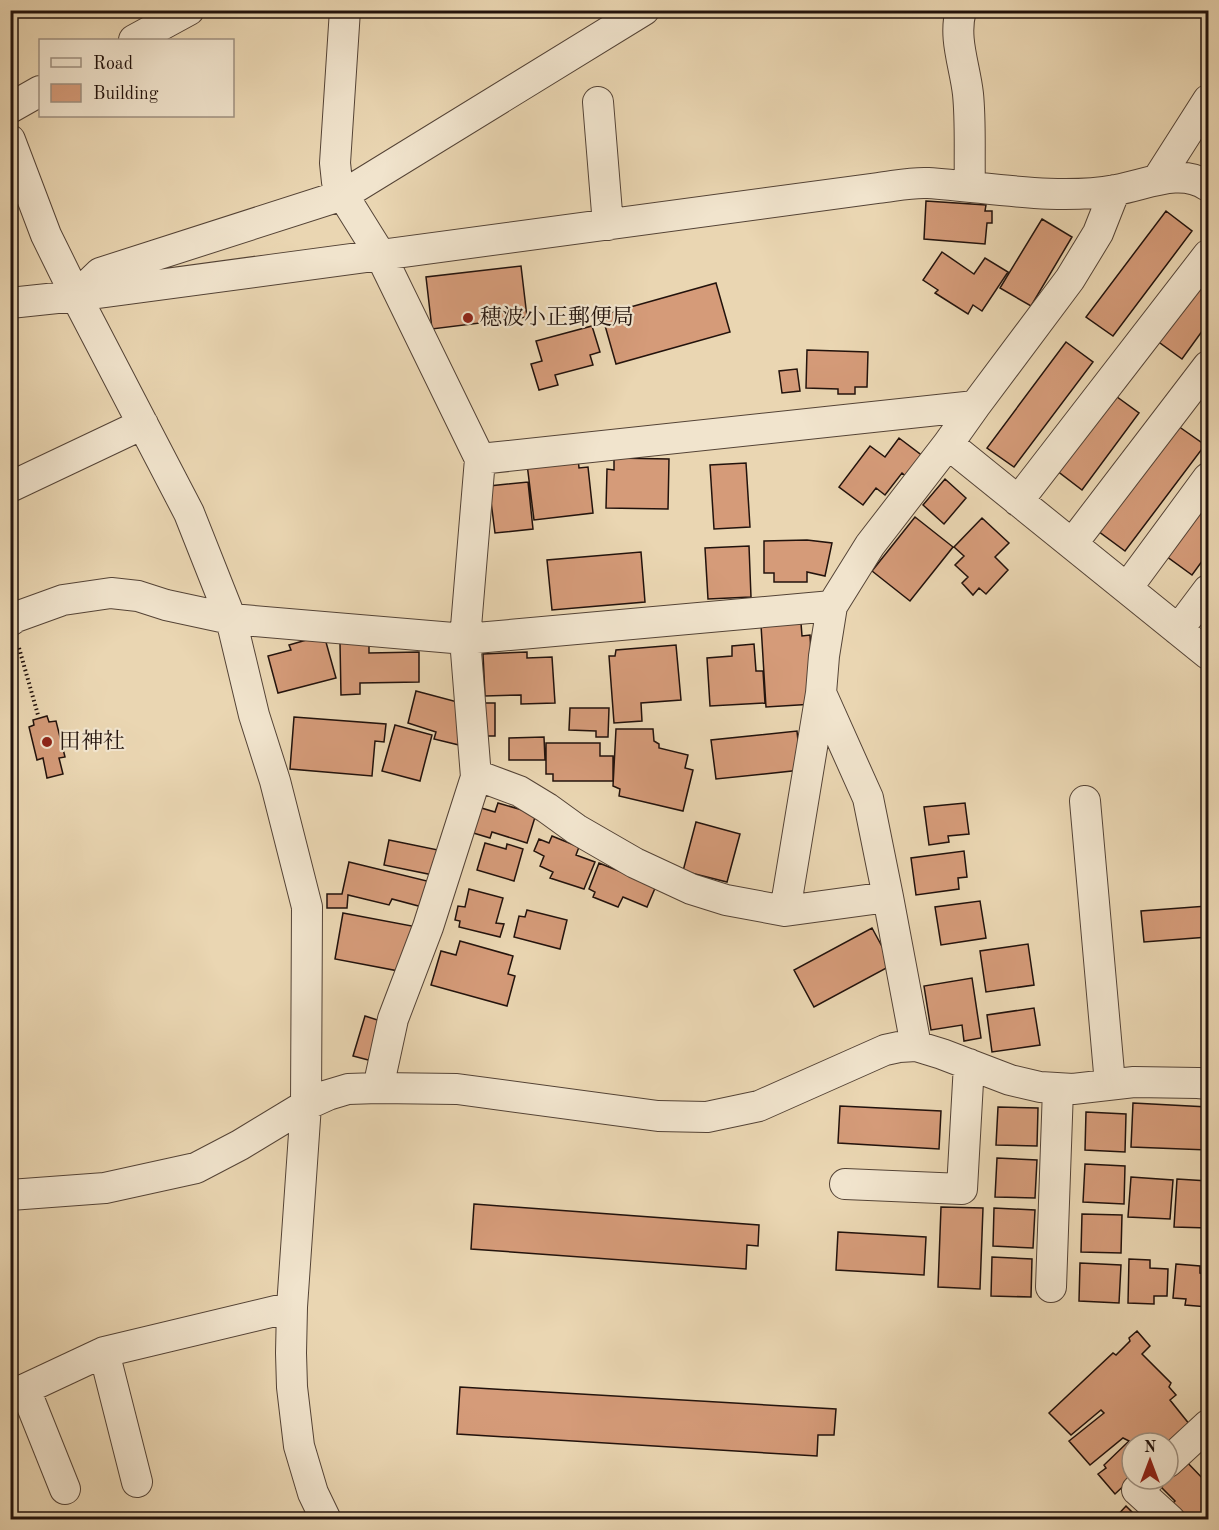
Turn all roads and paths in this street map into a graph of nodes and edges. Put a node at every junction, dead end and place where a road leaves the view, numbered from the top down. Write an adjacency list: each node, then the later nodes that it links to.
1 (189, 10): 5 (street)
2 (345, 10): 15 (street)
3 (644, 10): 15 (street)
4 (961, 10): 13 (street)
5 (136, 39)
6 (39, 92): 9 (street)
7 (1209, 100): 11 (street)
8 (598, 102): 16 (street)
9 (10, 108)
10 (10, 140): 19 (street)
11 (1156, 180): 12 (street); 14 (street)
12 (1209, 186)
13 (970, 187): 14 (street); 16 (street)
14 (1114, 190): 22 (street)
15 (343, 195): 18 (street); 19 (street)
16 (608, 225): 18 (street)
17 (1209, 255): 28 (street)
18 (381, 256): 19 (street); 25 (street)
19 (76, 297): 20 (street); 23 (street)
20 (10, 303)
21 (1209, 366): 29 (street)
22 (975, 406): 24 (street); 25 (street)
23 (143, 424): 27 (street); 33 (street)
24 (948, 444): 28 (street); 32 (street)
25 (480, 459): 36 (street)
26 (1209, 478): 30 (street)
27 (10, 487)
28 (1018, 501): 29 (street)
29 (1072, 544): 30 (street)
30 (1127, 588): 35 (street)
31 (1209, 590): 35 (street)
32 (832, 606): 36 (street); 38 (street)
33 (231, 619): 34 (street); 36 (street); 50 (street)
34 (11, 621): 39 (path)
35 (1178, 630): 37 (street)
36 (465, 639): 40 (street)
37 (1209, 654)
38 (821, 693): 42 (street); 43 (street)
39 (38, 715)
40 (476, 775): 43 (street); 48 (street)
41 (1085, 801): 46 (street)
42 (888, 897): 43 (street); 44 (street)
43 (784, 911)
44 (916, 1046): 45 (street); 48 (street)
45 (969, 1064): 49 (street); 51 (street)
46 (1110, 1084): 47 (street); 49 (street)
47 (1209, 1084)
48 (378, 1088): 50 (street)
49 (1058, 1089): 53 (street)
50 (306, 1105): 52 (street); 54 (street)
51 (845, 1184)
52 (10, 1195)
53 (1051, 1287)
54 (292, 1307): 55 (street); 62 (street)
55 (104, 1352): 56 (street); 59 (street)
56 (17, 1393): 60 (street)
57 (1209, 1425): 58 (street)
58 (1180, 1451)
59 (137, 1482)
60 (65, 1489)
61 (1138, 1491): 63 (street)
62 (327, 1520)
63 (1170, 1520)

